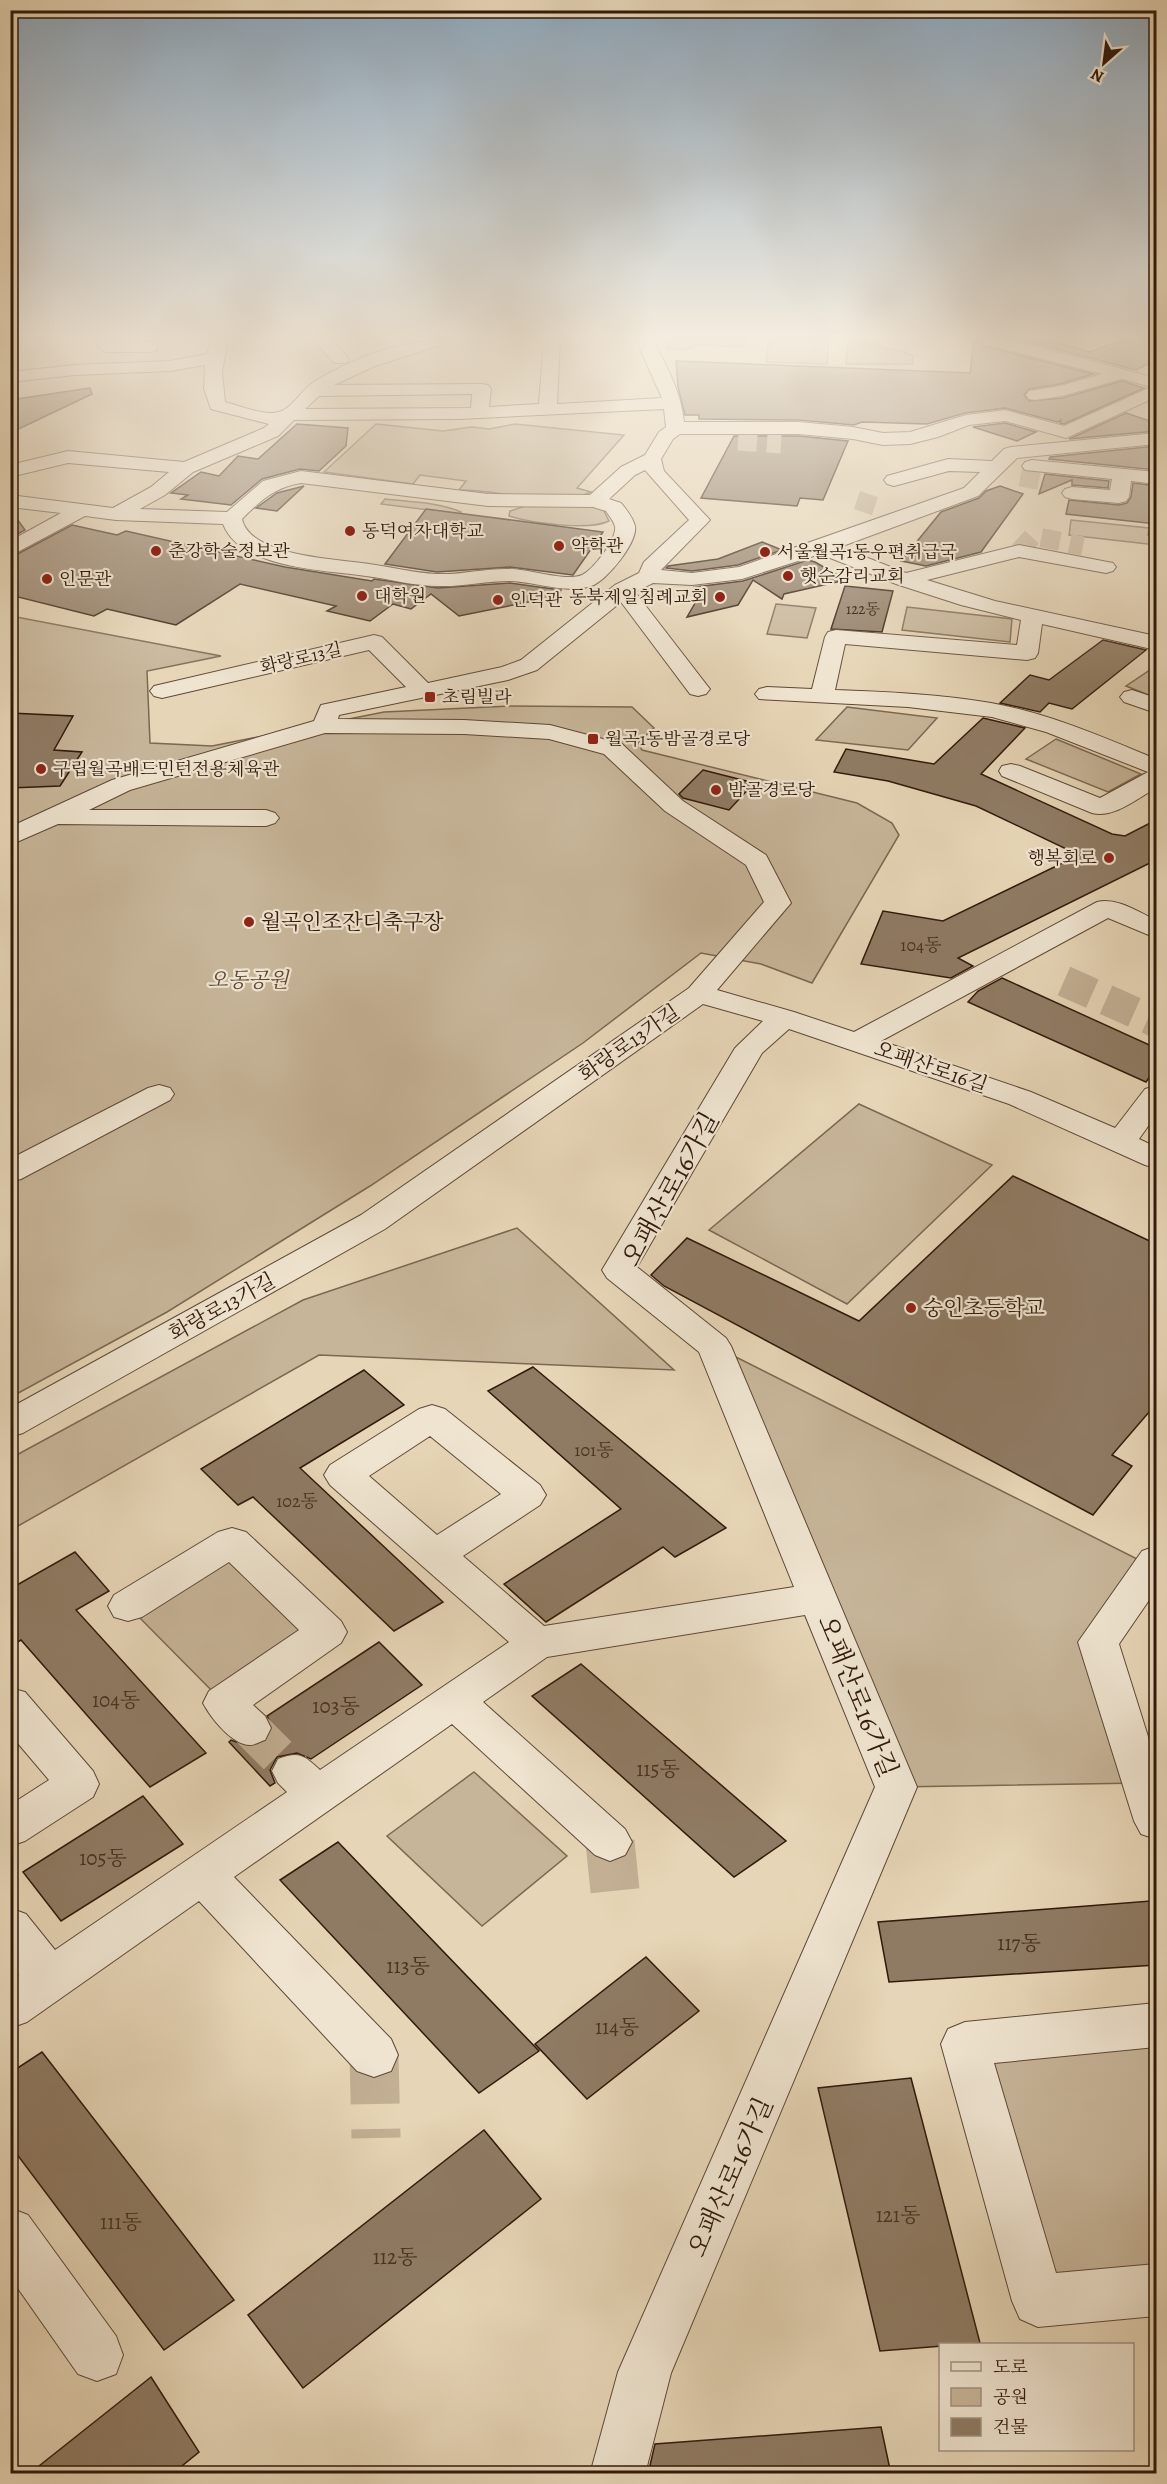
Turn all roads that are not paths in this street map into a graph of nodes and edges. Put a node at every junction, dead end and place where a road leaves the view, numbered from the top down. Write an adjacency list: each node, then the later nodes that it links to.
1 (23, 456): 5 (street)
2 (215, 456): 9 (street)
3 (659, 456): 6 (street)
4 (1008, 456): 8 (street)
5 (36, 465): 9 (street); 10 (street)
6 (654, 465): 16 (street); 25 (street)
7 (1032, 466): 11 (street)
8 (995, 467): 13 (street); 20 (street)
9 (186, 468): 19 (street)
10 (10, 471)
11 (1122, 474): 12 (street); 14 (street)
12 (1156, 478)
13 (894, 480)
14 (1072, 493)
15 (10, 501): 18 (street)
16 (595, 501): 21 (street); 21 (street)
17 (880, 508): 20 (street)
18 (82, 510): 19 (street); 23 (street)
19 (120, 512): 21 (street)
20 (904, 516): 22 (street)
21 (232, 518)
22 (821, 547): 25 (street); 26 (street)
23 (10, 549)
24 (1106, 567): 26 (street)
25 (649, 576): 27 (street)
26 (902, 580): 28 (street)
27 (623, 590): 30 (street); 31 (street)
28 (1033, 615): 29 (street); 34 (street)
29 (1156, 643)
30 (698, 689)
31 (422, 690): 32 (street, 화랑로13길); 37 (street)
32 (162, 691)
33 (767, 694): 34 (street)
34 (822, 697): 38 (street)
35 (1132, 698): 36 (street)
36 (1156, 706)
37 (324, 726): 41 (street); 45 (street, 화랑로13가길)
38 (1156, 767)
39 (1011, 771): 40 (street)
40 (1156, 778)
41 (54, 818): 42 (street); 43 (street)
42 (266, 818)
43 (10, 837)
44 (1156, 930): 47 (street)
45 (699, 994): 46 (street, 오패산로16길); 53 (street, 화랑로13가길)
46 (784, 1018): 47 (street, 오패산로16길); 56 (street, 오패산로16가길)
47 (858, 1042): 50 (street, 오패산로16길)
48 (159, 1094): 52 (street)
49 (1156, 1095): 50 (street)
50 (1120, 1142): 51 (street, 오패산로16길)
51 (1156, 1158)
52 (10, 1172)
53 (10, 1424)
54 (436, 1555): 58 (street)
55 (1156, 1562): 62 (street)
56 (818, 1598): 58 (street); 74 (street, 오패산로16가길)
57 (128, 1606): 61 (street)
58 (537, 1643): 59 (street)
59 (454, 1701): 64 (street); 65 (street)
60 (10, 1704): 63 (street)
61 (250, 1728)
62 (1156, 1821)
63 (10, 1828)
64 (610, 1842)
65 (202, 1874): 67 (street); 70 (street)
66 (10, 1928): 67 (street)
67 (51, 1979): 68 (street)
68 (10, 2007)
69 (1156, 2025): 72 (street)
70 (374, 2055)
71 (10, 2233): 73 (street)
72 (1156, 2290)
73 (97, 2355)
74 (617, 2474)

